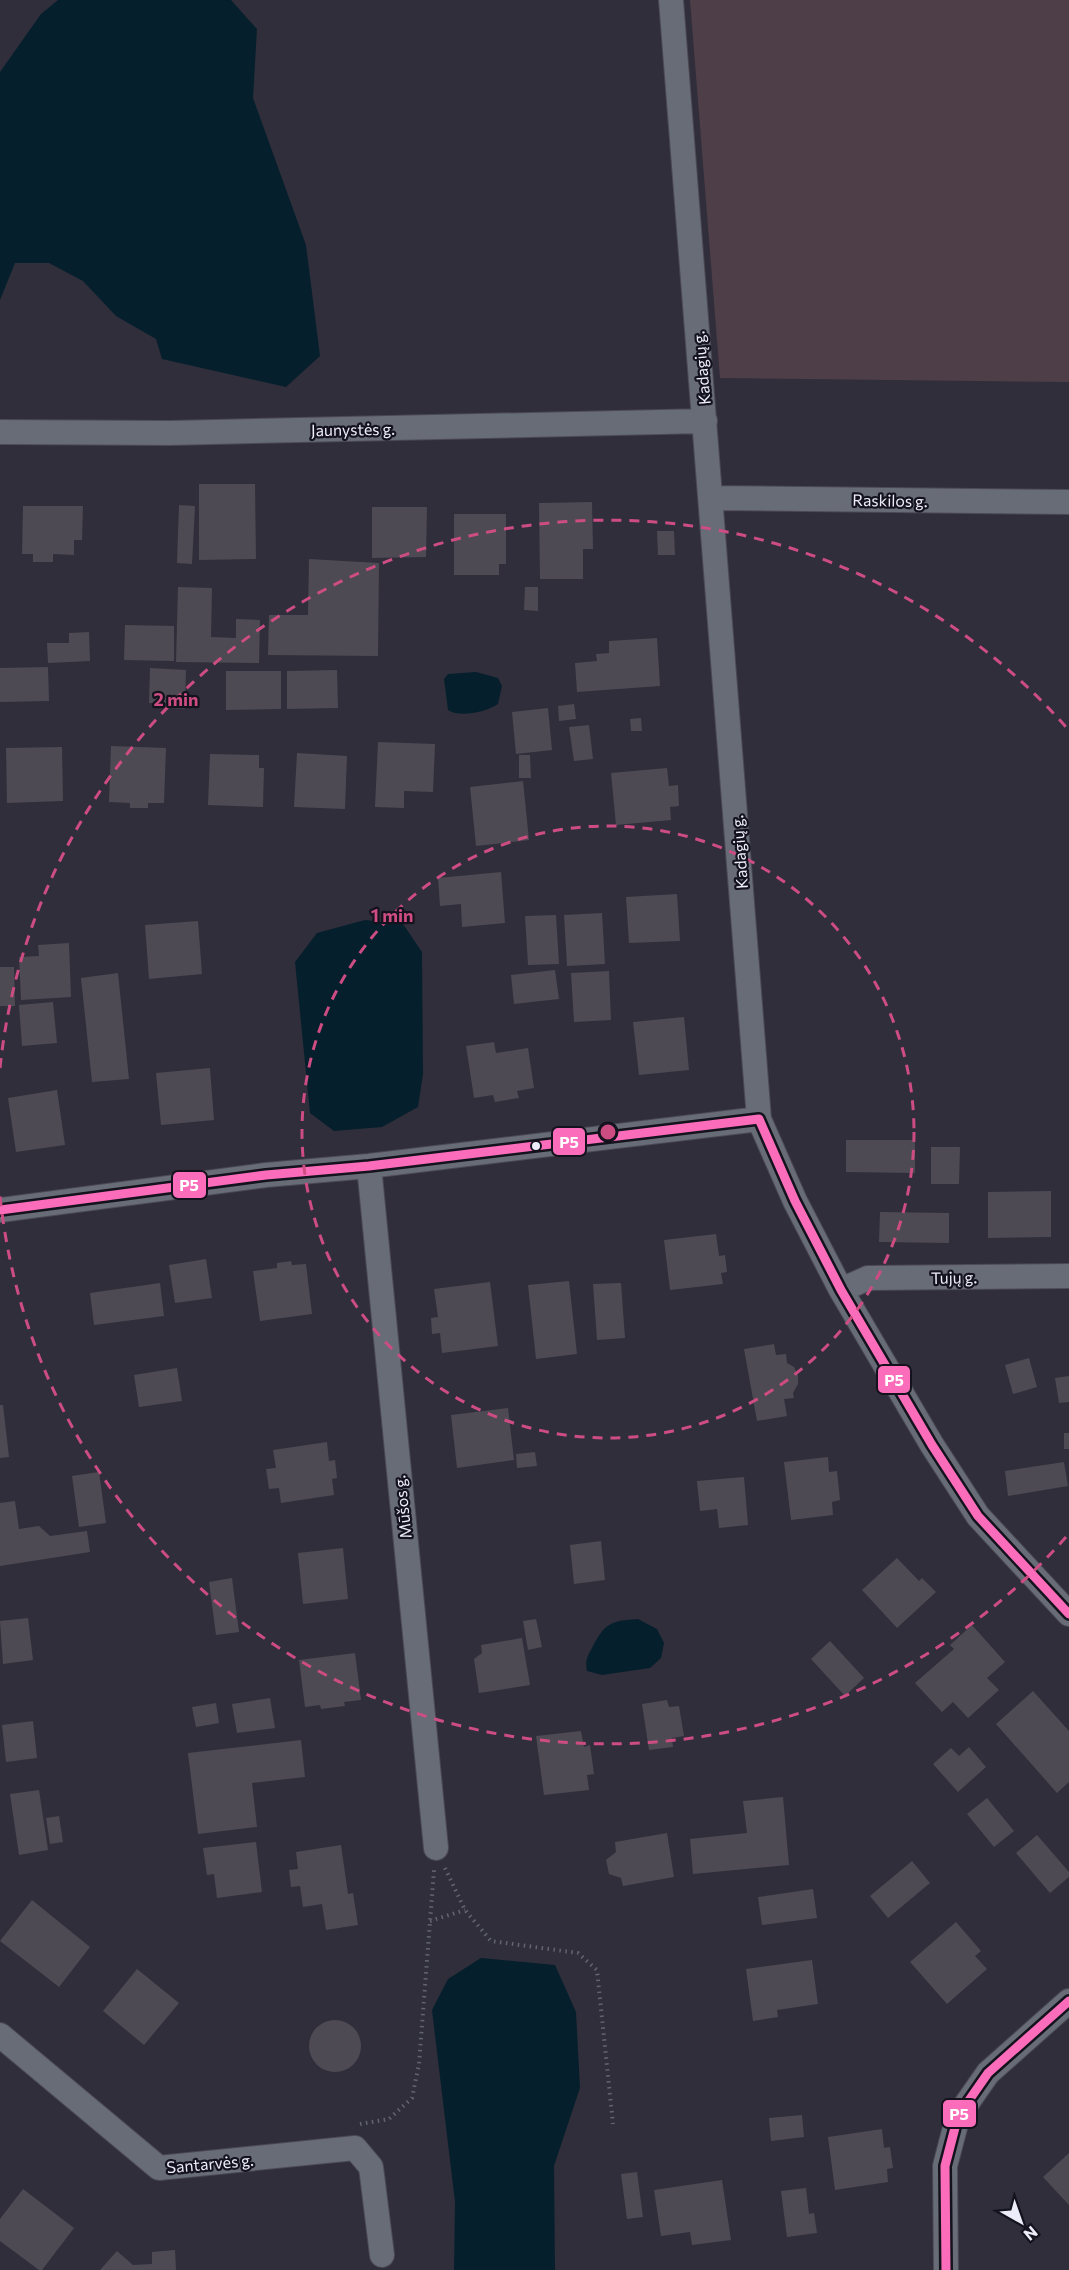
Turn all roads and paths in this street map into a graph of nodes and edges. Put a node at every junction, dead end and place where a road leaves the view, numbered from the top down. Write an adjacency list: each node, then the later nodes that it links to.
1 (671, 0): 2 (street, Kadagių g.)
2 (705, 421): 3 (street, Jaunystės g.); 4 (street, Kadagių g.)
3 (0, 432)
4 (711, 498): 5 (street, Raskilos g.); 6 (street, Kadagių g.)
5 (1069, 502)
6 (759, 1119): 7 (street); 10 (street, Kadagių g.)
7 (369, 1166): 8 (street); 12 (street, Mūšos g.)
8 (0, 1210)
9 (1069, 1276): 10 (street, Tujų g.)
10 (841, 1290): 11 (street, Kadagių g.)
11 (1069, 1614)
12 (436, 1848): 13 (path); 14 (path)
13 (465, 1910): 14 (path); 18 (path)
14 (430, 1921): 17 (path)
15 (1069, 2001): 20 (street)
16 (0, 2035): 19 (street, Santarvės g.)
17 (357, 2124)
18 (613, 2124)
19 (382, 2255)
20 (946, 2270)

